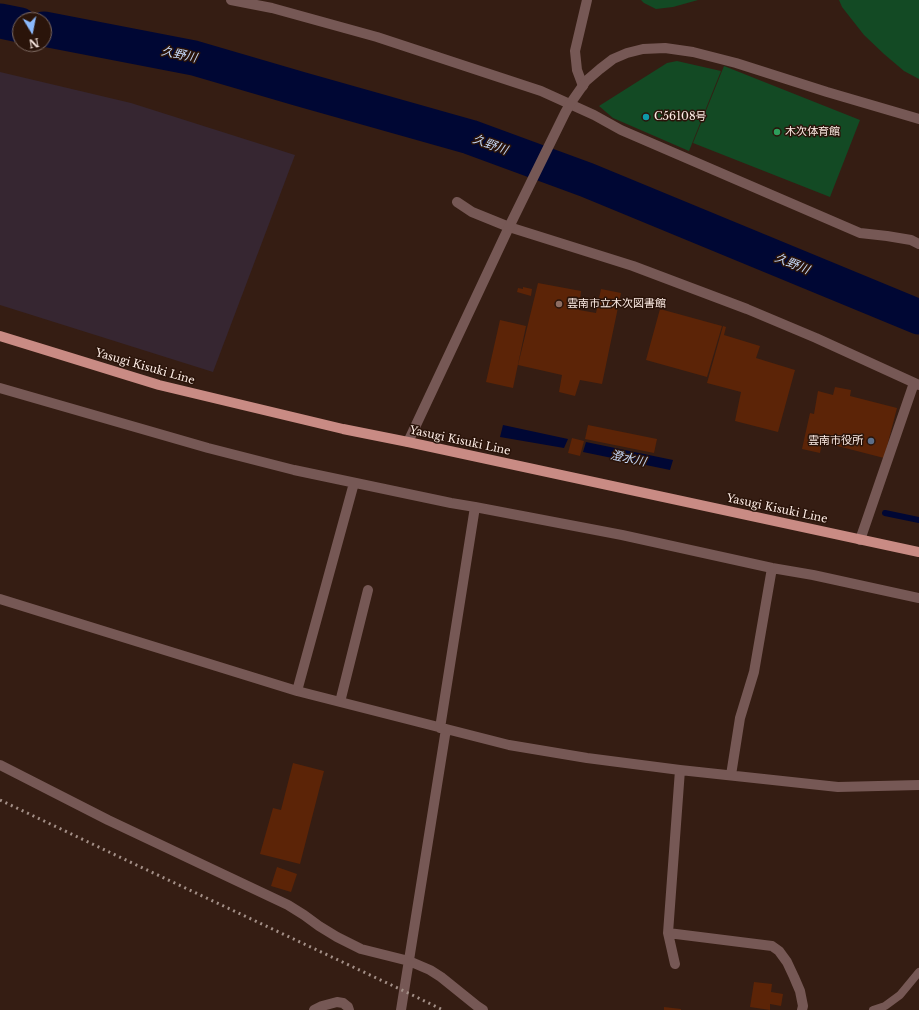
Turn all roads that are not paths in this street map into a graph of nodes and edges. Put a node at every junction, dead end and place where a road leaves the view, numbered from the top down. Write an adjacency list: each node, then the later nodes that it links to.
1 (231, 0): 4 (street)
2 (587, 0): 3 (street)
3 (583, 86): 4 (street); 5 (street)
4 (570, 104): 7 (street); 8 (street)
5 (919, 119)
6 (457, 202): 7 (street)
7 (509, 227): 10 (street); 12 (street)
8 (919, 244)
9 (0, 336): 12 (main road, Yasugi Kisuki Line)
10 (917, 384): 15 (street)
11 (0, 388): 13 (street)
12 (408, 442): 15 (main road, Yasugi Kisuki Line)
13 (354, 483): 14 (street); 21 (street)
14 (475, 507): 17 (street); 23 (street)
15 (860, 540): 16 (main road, Yasugi Kisuki Line)
16 (919, 552)
17 (772, 568): 19 (street); 26 (street)
18 (368, 590): 22 (street)
19 (919, 598)
20 (0, 599): 21 (street)
21 (297, 691): 22 (street)
22 (340, 702): 23 (street)
23 (443, 729): 25 (street); 29 (street)
24 (0, 765): 29 (street)
25 (680, 770): 26 (street); 28 (street)
26 (731, 775): 27 (street)
27 (919, 785)
28 (668, 933): 30 (street); 36 (street)
29 (409, 961): 34 (street); 35 (street)
30 (675, 964)
31 (919, 972): 37 (lane)
32 (314, 1010): 33 (street)
33 (349, 1010)
34 (401, 1010)
35 (483, 1010)
36 (802, 1010)
37 (873, 1010)

